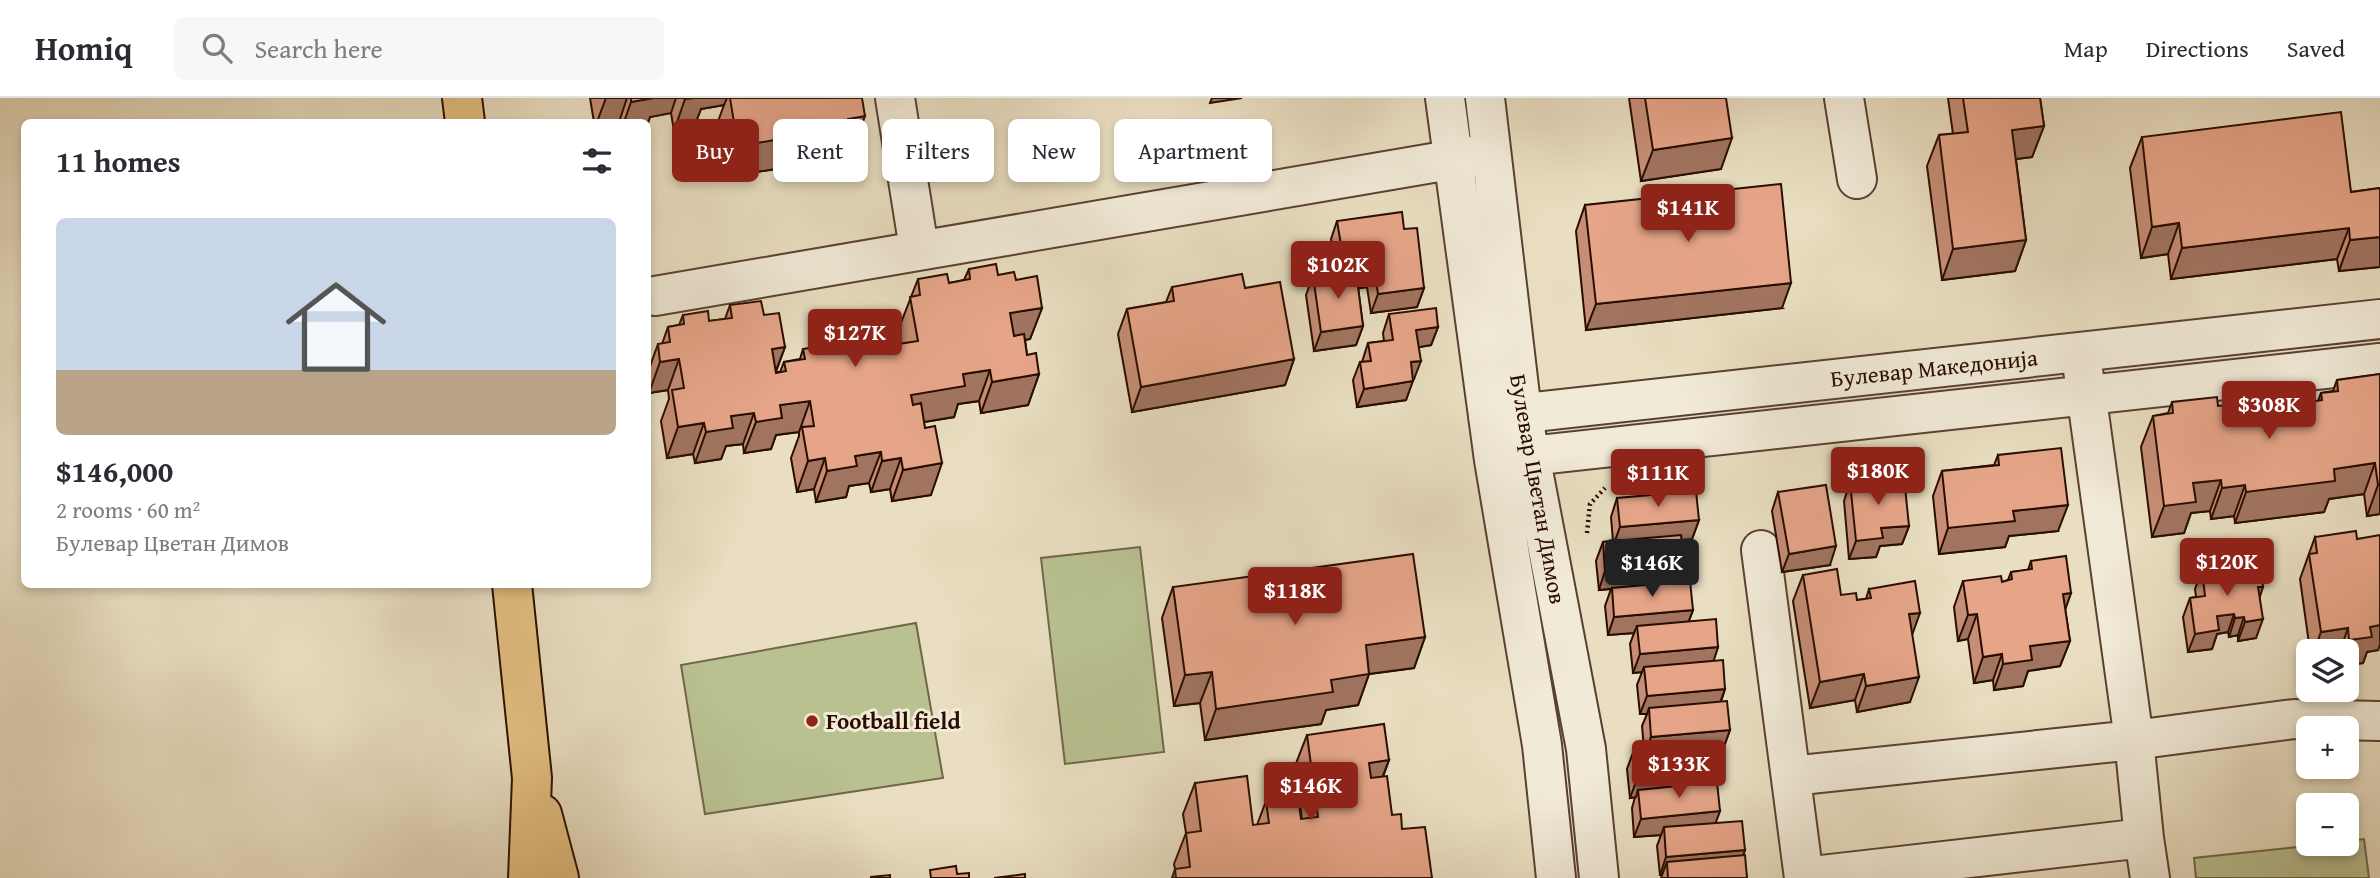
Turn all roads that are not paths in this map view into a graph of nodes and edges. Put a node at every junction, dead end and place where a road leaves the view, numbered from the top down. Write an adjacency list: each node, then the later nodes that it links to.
1 (462, 98): 6 (main road)
2 (895, 98): 10 (street)
3 (1446, 98): 8 (street, Булевар Цветан Димов)
4 (1485, 98): 7 (street, Булевар Цветан Димов)
5 (1844, 98): 9 (street)
6 (465, 119)
7 (1491, 153): 8 (street); 16 (street, Булевар Цветан Димов)
8 (1454, 159): 10 (street); 16 (street, Булевар Цветан Димов)
9 (1857, 179)
10 (919, 249): 11 (street)
11 (656, 296)
12 (2380, 319): 13 (street, Булевар Македонија)
13 (2081, 352): 15 (street); 16 (street, Булевар Македонија)
14 (2380, 363): 15 (street, Булевар Македонија)
15 (2086, 395): 17 (street, Булевар Македонија); 21 (street)
16 (1505, 415): 17 (street, Булевар Цветан Димов)
17 (1512, 458): 27 (street, Булевар Цветан Димов); 28 (street, Булевар Цветан Димов)
18 (1761, 550): 22 (street)
19 (512, 588): 23 (main road)
20 (2380, 721): 21 (street)
21 (2134, 740): 22 (street); 24 (street)
22 (1791, 776): 29 (street)
23 (532, 778): 25 (main road); 26 (main road)
24 (2144, 838): 29 (street); 30 (street)
25 (527, 878)
26 (559, 878)
27 (1556, 878)
28 (1599, 878)
29 (1804, 878)
30 (2150, 878)

